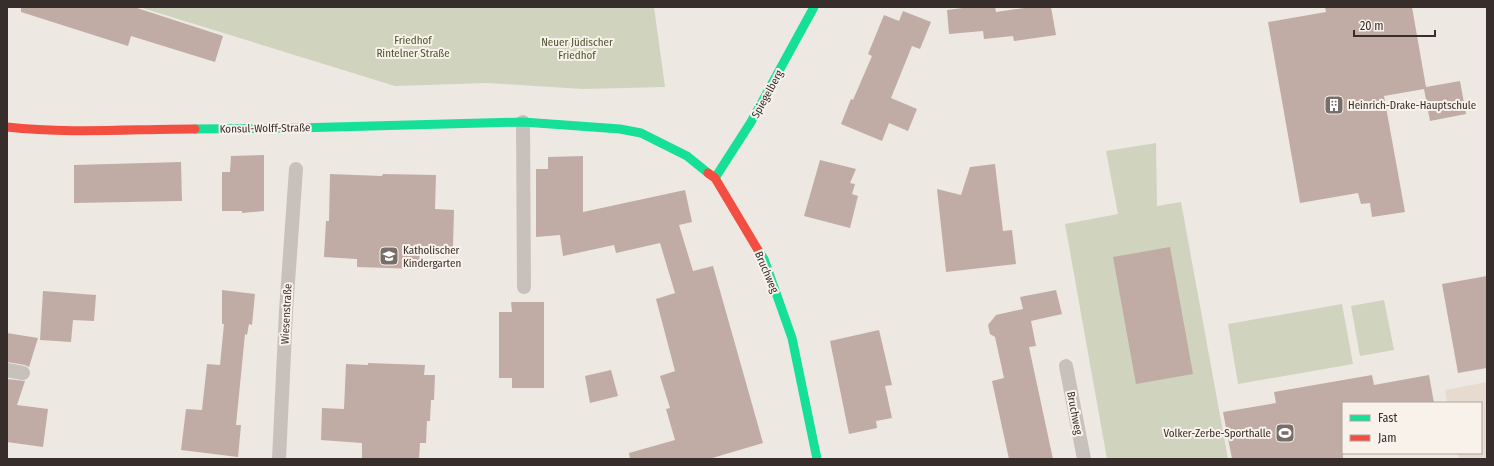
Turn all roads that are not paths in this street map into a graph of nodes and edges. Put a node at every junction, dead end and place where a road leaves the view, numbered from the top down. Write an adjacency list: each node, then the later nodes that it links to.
1 (814, 7): 6 (main road, Spiegelberg)
2 (522, 122): 3 (main road, Konsul-Wolff-Straße); 4 (main road, Konsul-Wolff-Straße); 7 (lane)
3 (7, 127)
4 (641, 133): 6 (main road, Bruchweg)
5 (296, 169): 11 (lane, Wiesenstraße)
6 (715, 178): 12 (main road, Bruchweg)
7 (524, 287)
8 (1066, 366): 13 (lane, Bruchweg)
9 (7, 370): 10 (lane)
10 (23, 373)
11 (279, 459)
12 (817, 459)
13 (1084, 459)

